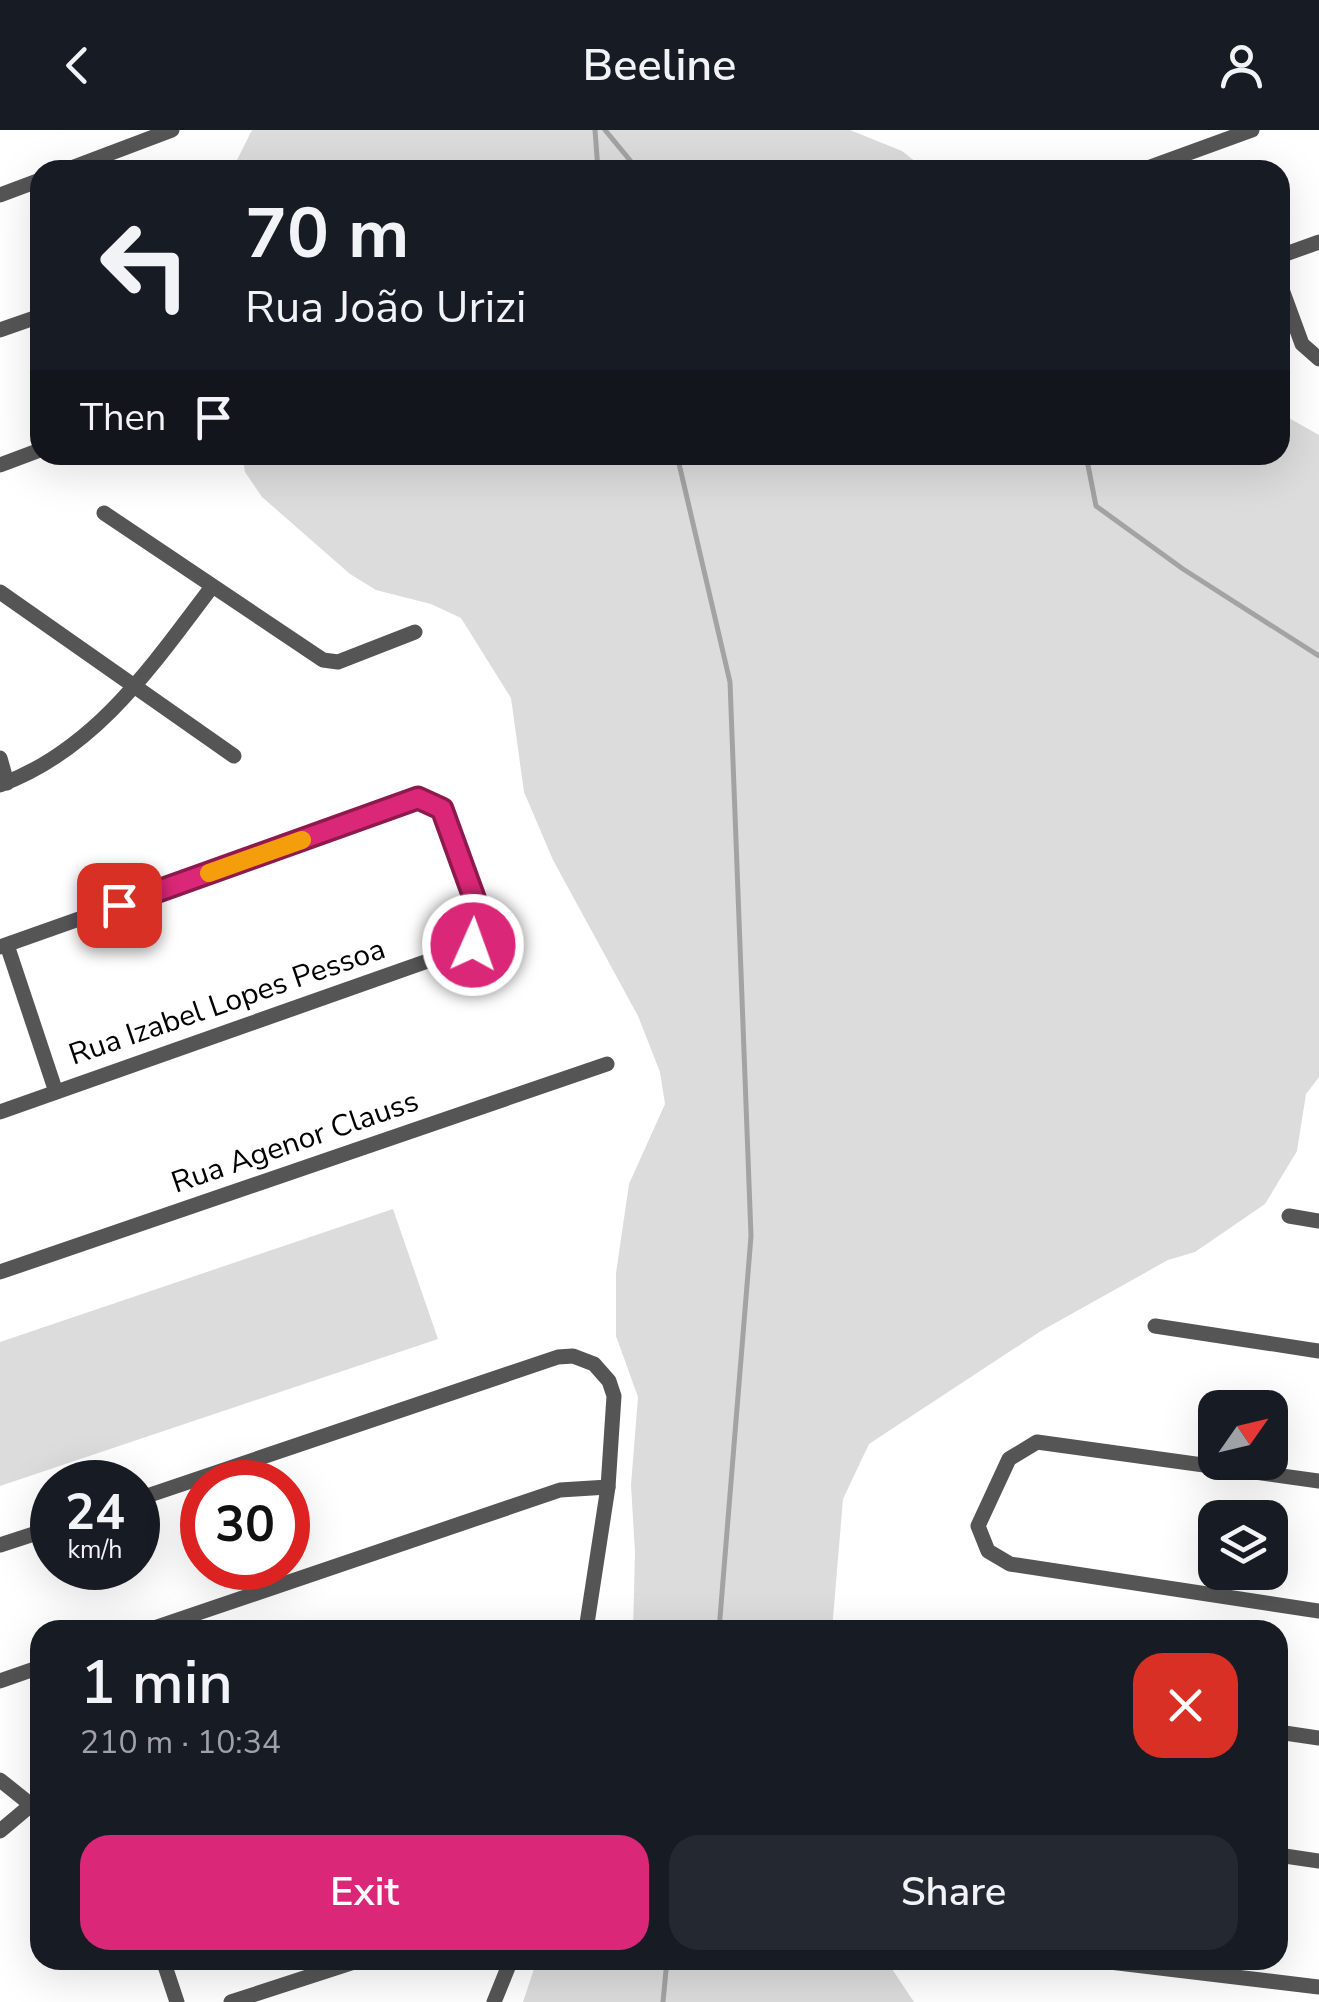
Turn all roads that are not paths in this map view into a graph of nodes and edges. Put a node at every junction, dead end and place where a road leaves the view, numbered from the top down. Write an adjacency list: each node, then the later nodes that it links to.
1 (172, 130): 3 (street)
2 (1252, 130): 4 (street)
3 (92, 160)
4 (1170, 160)
5 (30, 184): 6 (street)
6 (0, 195)
7 (1319, 242): 8 (street)
8 (1290, 252)
9 (1290, 311): 12 (street)
10 (30, 320): 11 (street)
11 (0, 330)
12 (1319, 360)
13 (30, 454): 14 (street)
14 (0, 465)
15 (104, 513): 16 (street)
16 (211, 588): 18 (street); 19 (street)
17 (0, 592): 19 (street)
18 (415, 632)
19 (134, 690): 20 (street); 22 (street)
20 (234, 756)
21 (0, 758): 22 (street)
22 (3, 784)
23 (3, 946): 25 (street); 25 (street, Rua Izabel Lopes Pessoa)
24 (607, 1064): 29 (street, Rua Agenor Clauss)
25 (56, 1092): 26 (street, Rua Izabel Lopes Pessoa)
26 (0, 1112)
27 (1290, 1216): 28 (street)
28 (1319, 1221)
29 (0, 1272)
30 (1155, 1326): 31 (street)
31 (1319, 1351)
32 (1319, 1481): 37 (street)
33 (608, 1487): 34 (street); 38 (street); 39 (street)
34 (160, 1492)
35 (30, 1535): 36 (street)
36 (0, 1545)
37 (1319, 1611)
38 (177, 1620)
39 (588, 1620)
40 (30, 1670): 41 (street)
41 (0, 1681)
42 (1288, 1733): 43 (street)
43 (1319, 1738)
44 (0, 1780): 45 (street)
45 (30, 1805)
46 (30, 1812): 47 (street)
47 (0, 1831)
48 (1288, 1857): 49 (street)
49 (1319, 1861)
50 (166, 1970): 55 (street)
51 (329, 1970): 56 (street)
52 (506, 1970): 57 (street)
53 (1176, 1970): 54 (street)
54 (1319, 1987)
55 (177, 2002)
56 (230, 2002)
57 (494, 2002)

